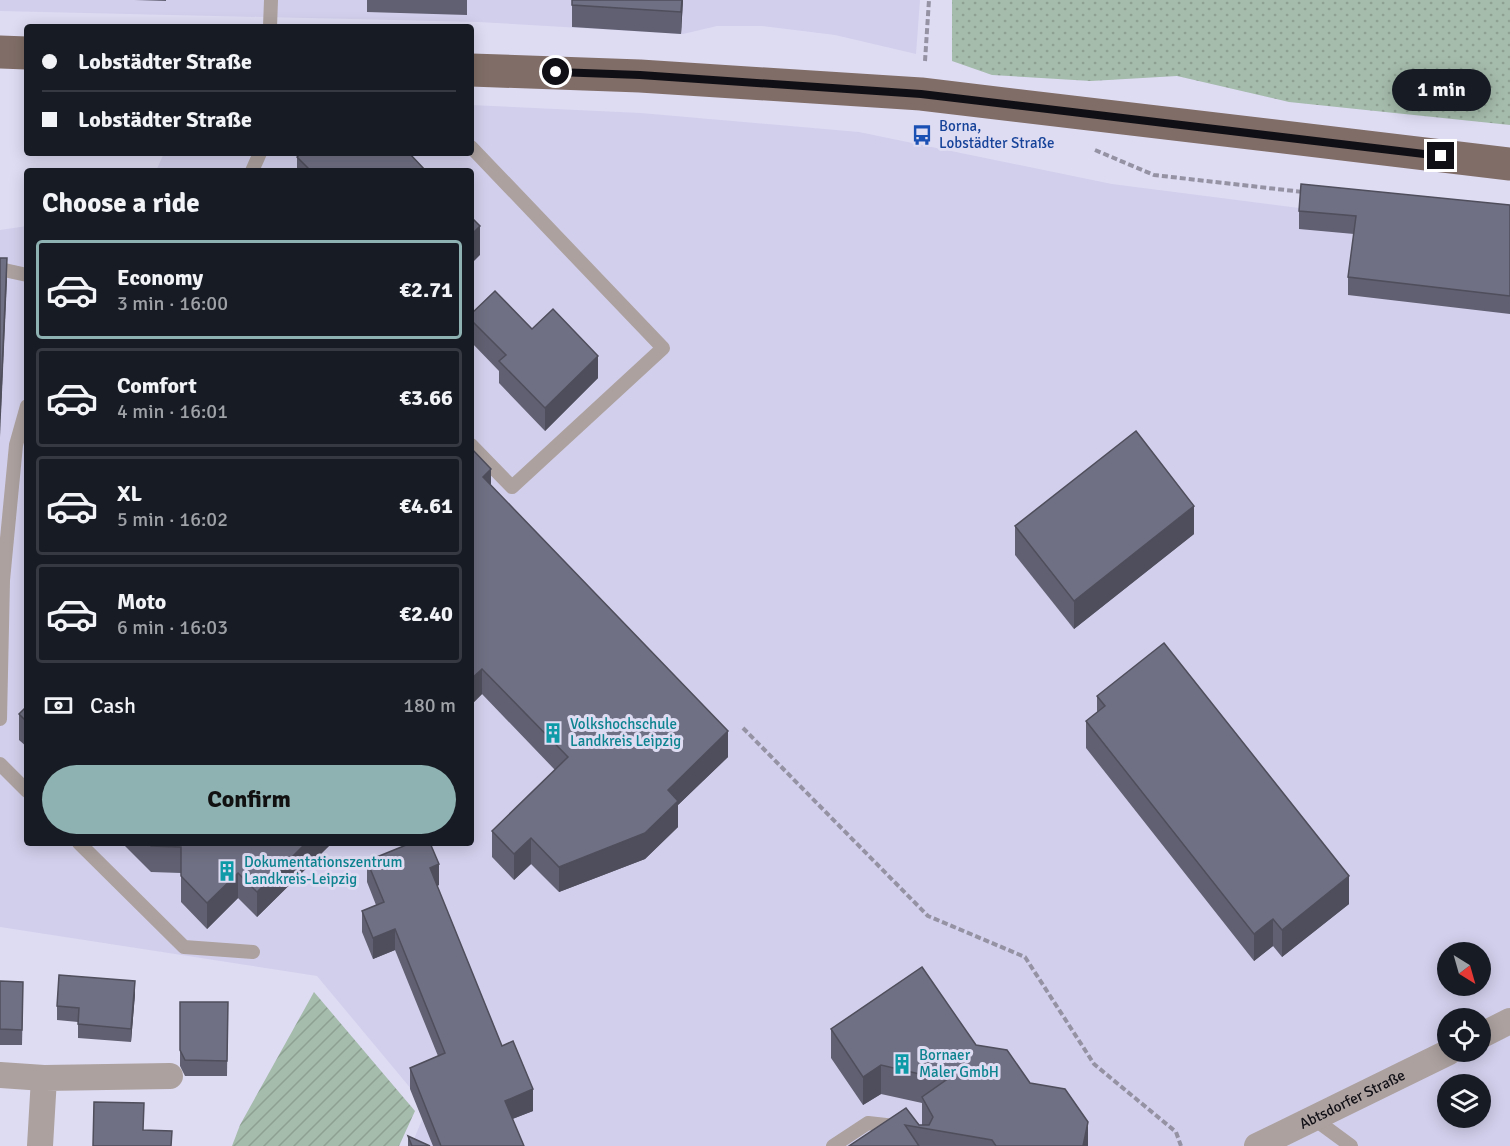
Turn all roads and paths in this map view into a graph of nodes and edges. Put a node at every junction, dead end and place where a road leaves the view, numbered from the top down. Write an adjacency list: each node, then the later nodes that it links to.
1 (271, 0): 3 (lane)
2 (929, 0): 7 (path)
3 (270, 24)
4 (0, 52): 5 (main road)
5 (24, 53)
6 (474, 69): 7 (main road)
7 (921, 94): 10 (main road)
8 (474, 150): 15 (lane)
9 (1094, 150): 11 (path)
10 (1510, 164)
11 (1310, 193)
12 (0, 269): 13 (lane)
13 (24, 274)
14 (24, 417): 16 (lane)
15 (474, 448)
16 (0, 719)
17 (743, 728): 32 (path)
18 (0, 764): 19 (lane)
19 (24, 787)
20 (83, 846): 21 (lane)
21 (254, 952)
22 (1510, 1021): 23 (street)
23 (1491, 1030)
24 (1437, 1058): 28 (street, Abtsdorfer Straße)
25 (0, 1075): 27 (street)
26 (170, 1076): 27 (street)
27 (44, 1078): 29 (street)
28 (1313, 1118): 33 (street, Abtsdorfer Straße); 34 (lane)
29 (40, 1146)
30 (833, 1146): 31 (lane)
31 (924, 1146)
32 (1181, 1146)
33 (1257, 1146)
34 (1352, 1146)

